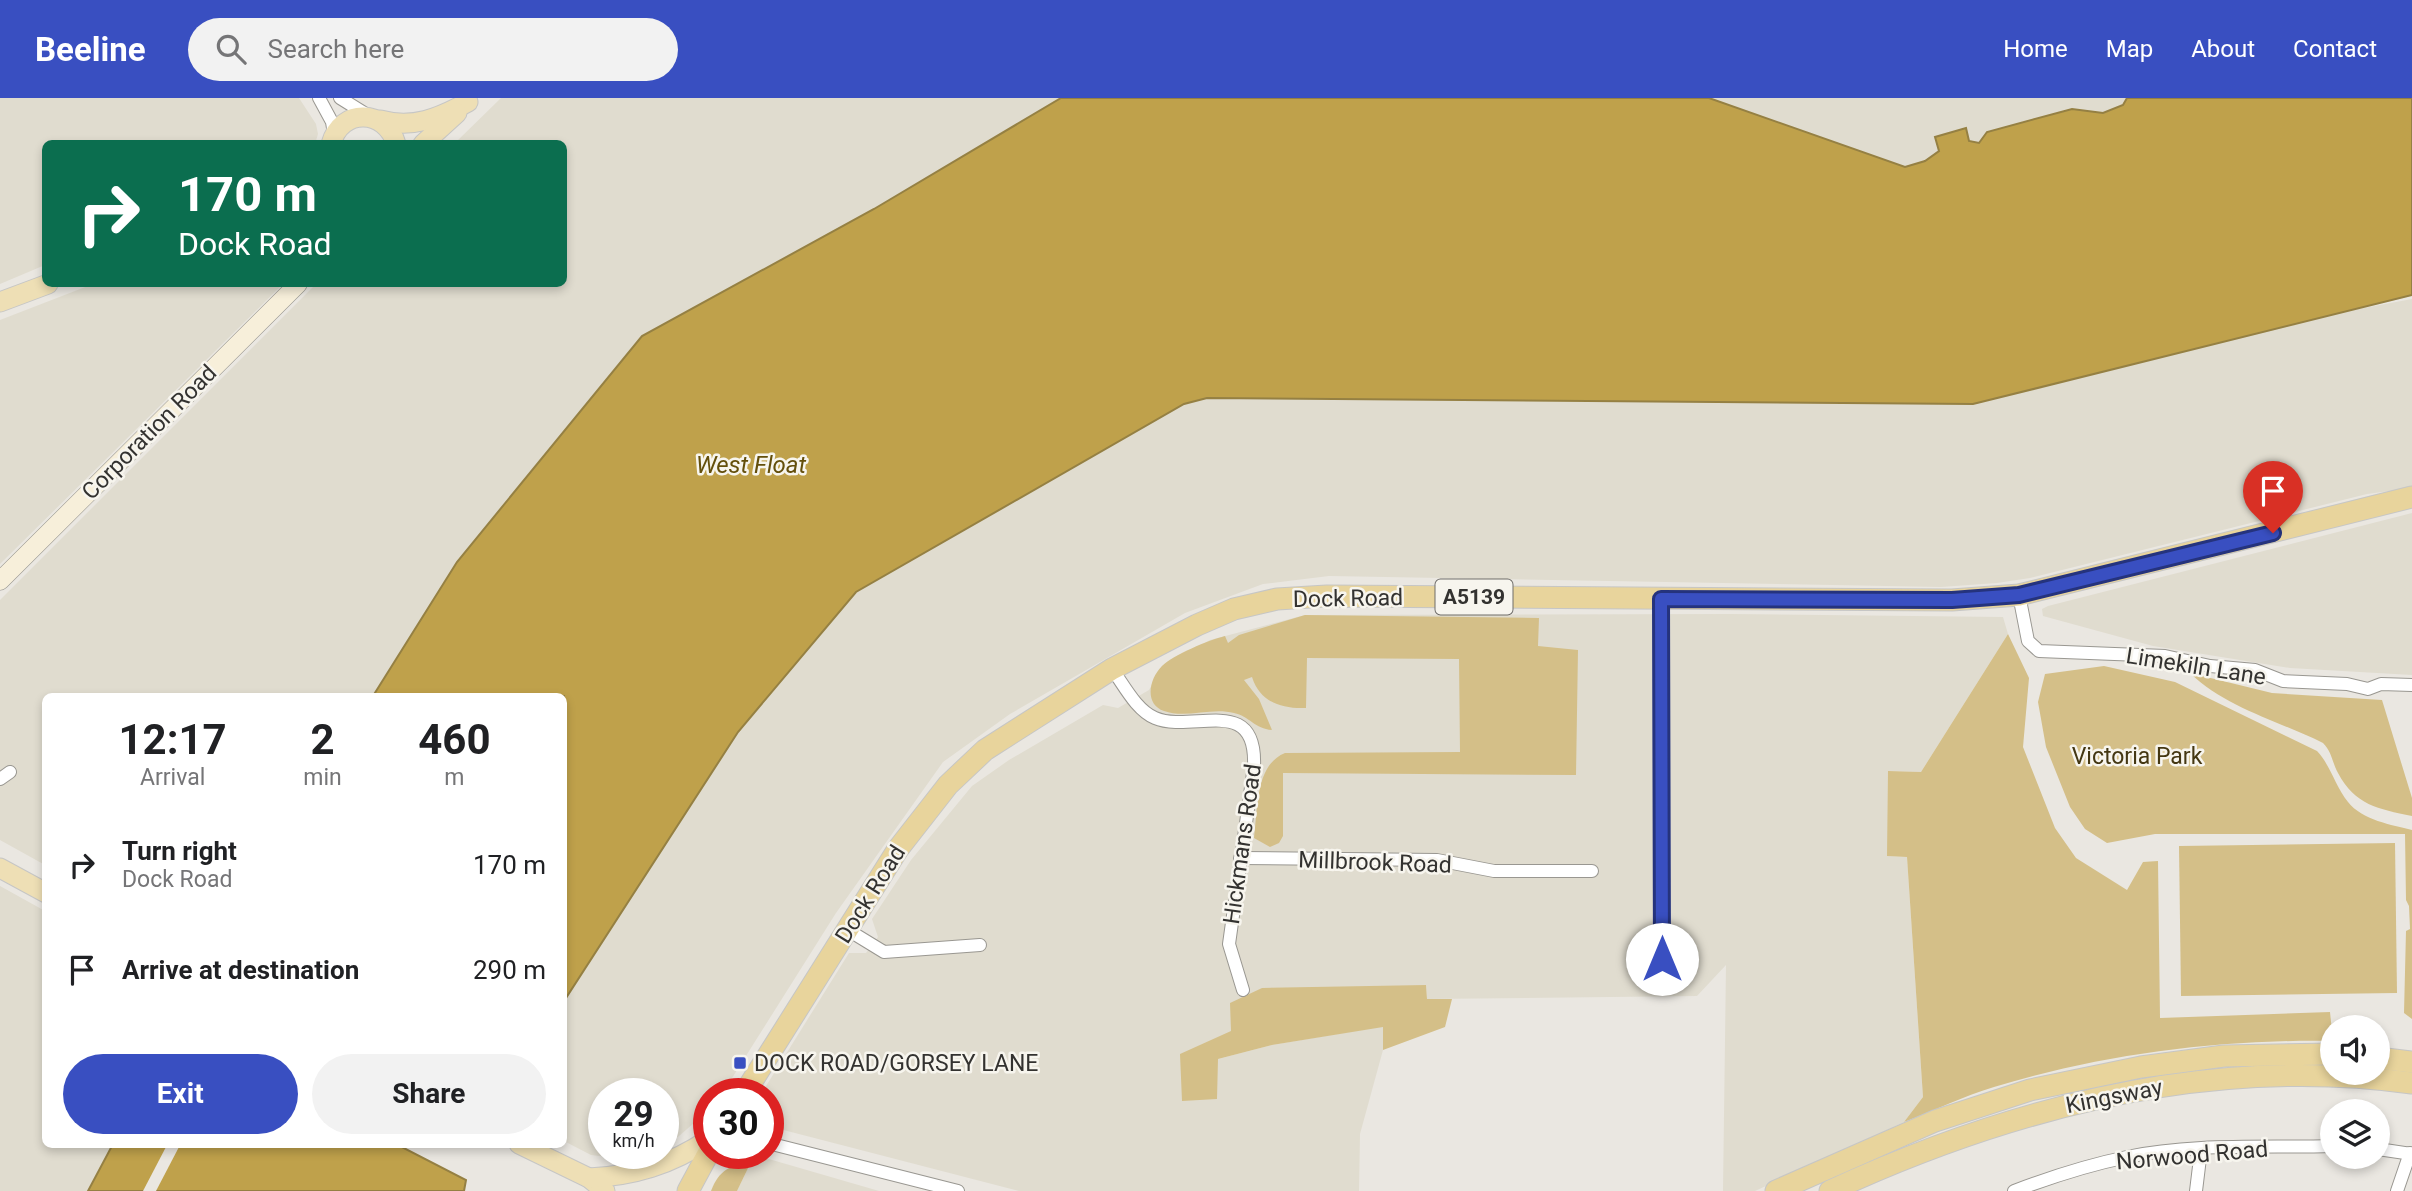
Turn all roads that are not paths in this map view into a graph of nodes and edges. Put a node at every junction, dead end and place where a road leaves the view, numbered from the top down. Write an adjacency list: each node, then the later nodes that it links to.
1 (319, 98): 5 (street)
2 (340, 98): 4 (street)
3 (470, 100): 4 (main road); 8 (main road)
4 (376, 119): 6 (main road); 7 (main road)
5 (332, 140)
6 (333, 140)
7 (395, 140)
8 (427, 140)
9 (42, 286): 11 (main road)
10 (295, 287): 13 (main road, Corporation Road)
11 (0, 303)
12 (2412, 497): 14 (highway, Dock Road / A5139)
13 (0, 581)
14 (2019, 595): 15 (highway, Dock Road / A5139); 17 (street, Limekiln Lane)
15 (1661, 599): 16 (highway, Dock Road / A5139); 24 (street)
16 (1112, 669): 18 (street, Hickmans Road); 22 (highway, Dock Road / A5139)
17 (2412, 685)
18 (1240, 858): 20 (street, Millbrook Road); 25 (street, Hickmans Road)
19 (0, 868): 21 (main road)
20 (1592, 872)
21 (42, 891)
22 (848, 930): 23 (street); 29 (highway, Dock Road / A5139)
23 (980, 945)
24 (1662, 959)
25 (1243, 990)
26 (2320, 1054): 46 (highway, Kingsway)
27 (2390, 1059): 28 (highway)
28 (2412, 1062)
29 (754, 1078)
30 (2412, 1083): 47 (highway, Kingsway)
31 (2320, 1146): 35 (street, Norwood Road)
32 (784, 1147): 45 (street)
33 (527, 1148): 40 (main road)
34 (693, 1148): 40 (main road)
35 (2200, 1150): 48 (street, Norwood Road); 49 (street)
36 (2390, 1151): 37 (street)
37 (2411, 1154): 50 (street)
38 (700, 1169): 43 (highway)
39 (704, 1169): 44 (main road)
40 (589, 1178): 41 (main road); 42 (main road)
41 (605, 1191)
42 (639, 1191)
43 (688, 1191)
44 (701, 1191)
45 (958, 1191)
46 (1776, 1191)
47 (1830, 1191)
48 (2014, 1191)
49 (2196, 1191)
50 (2397, 1191)

